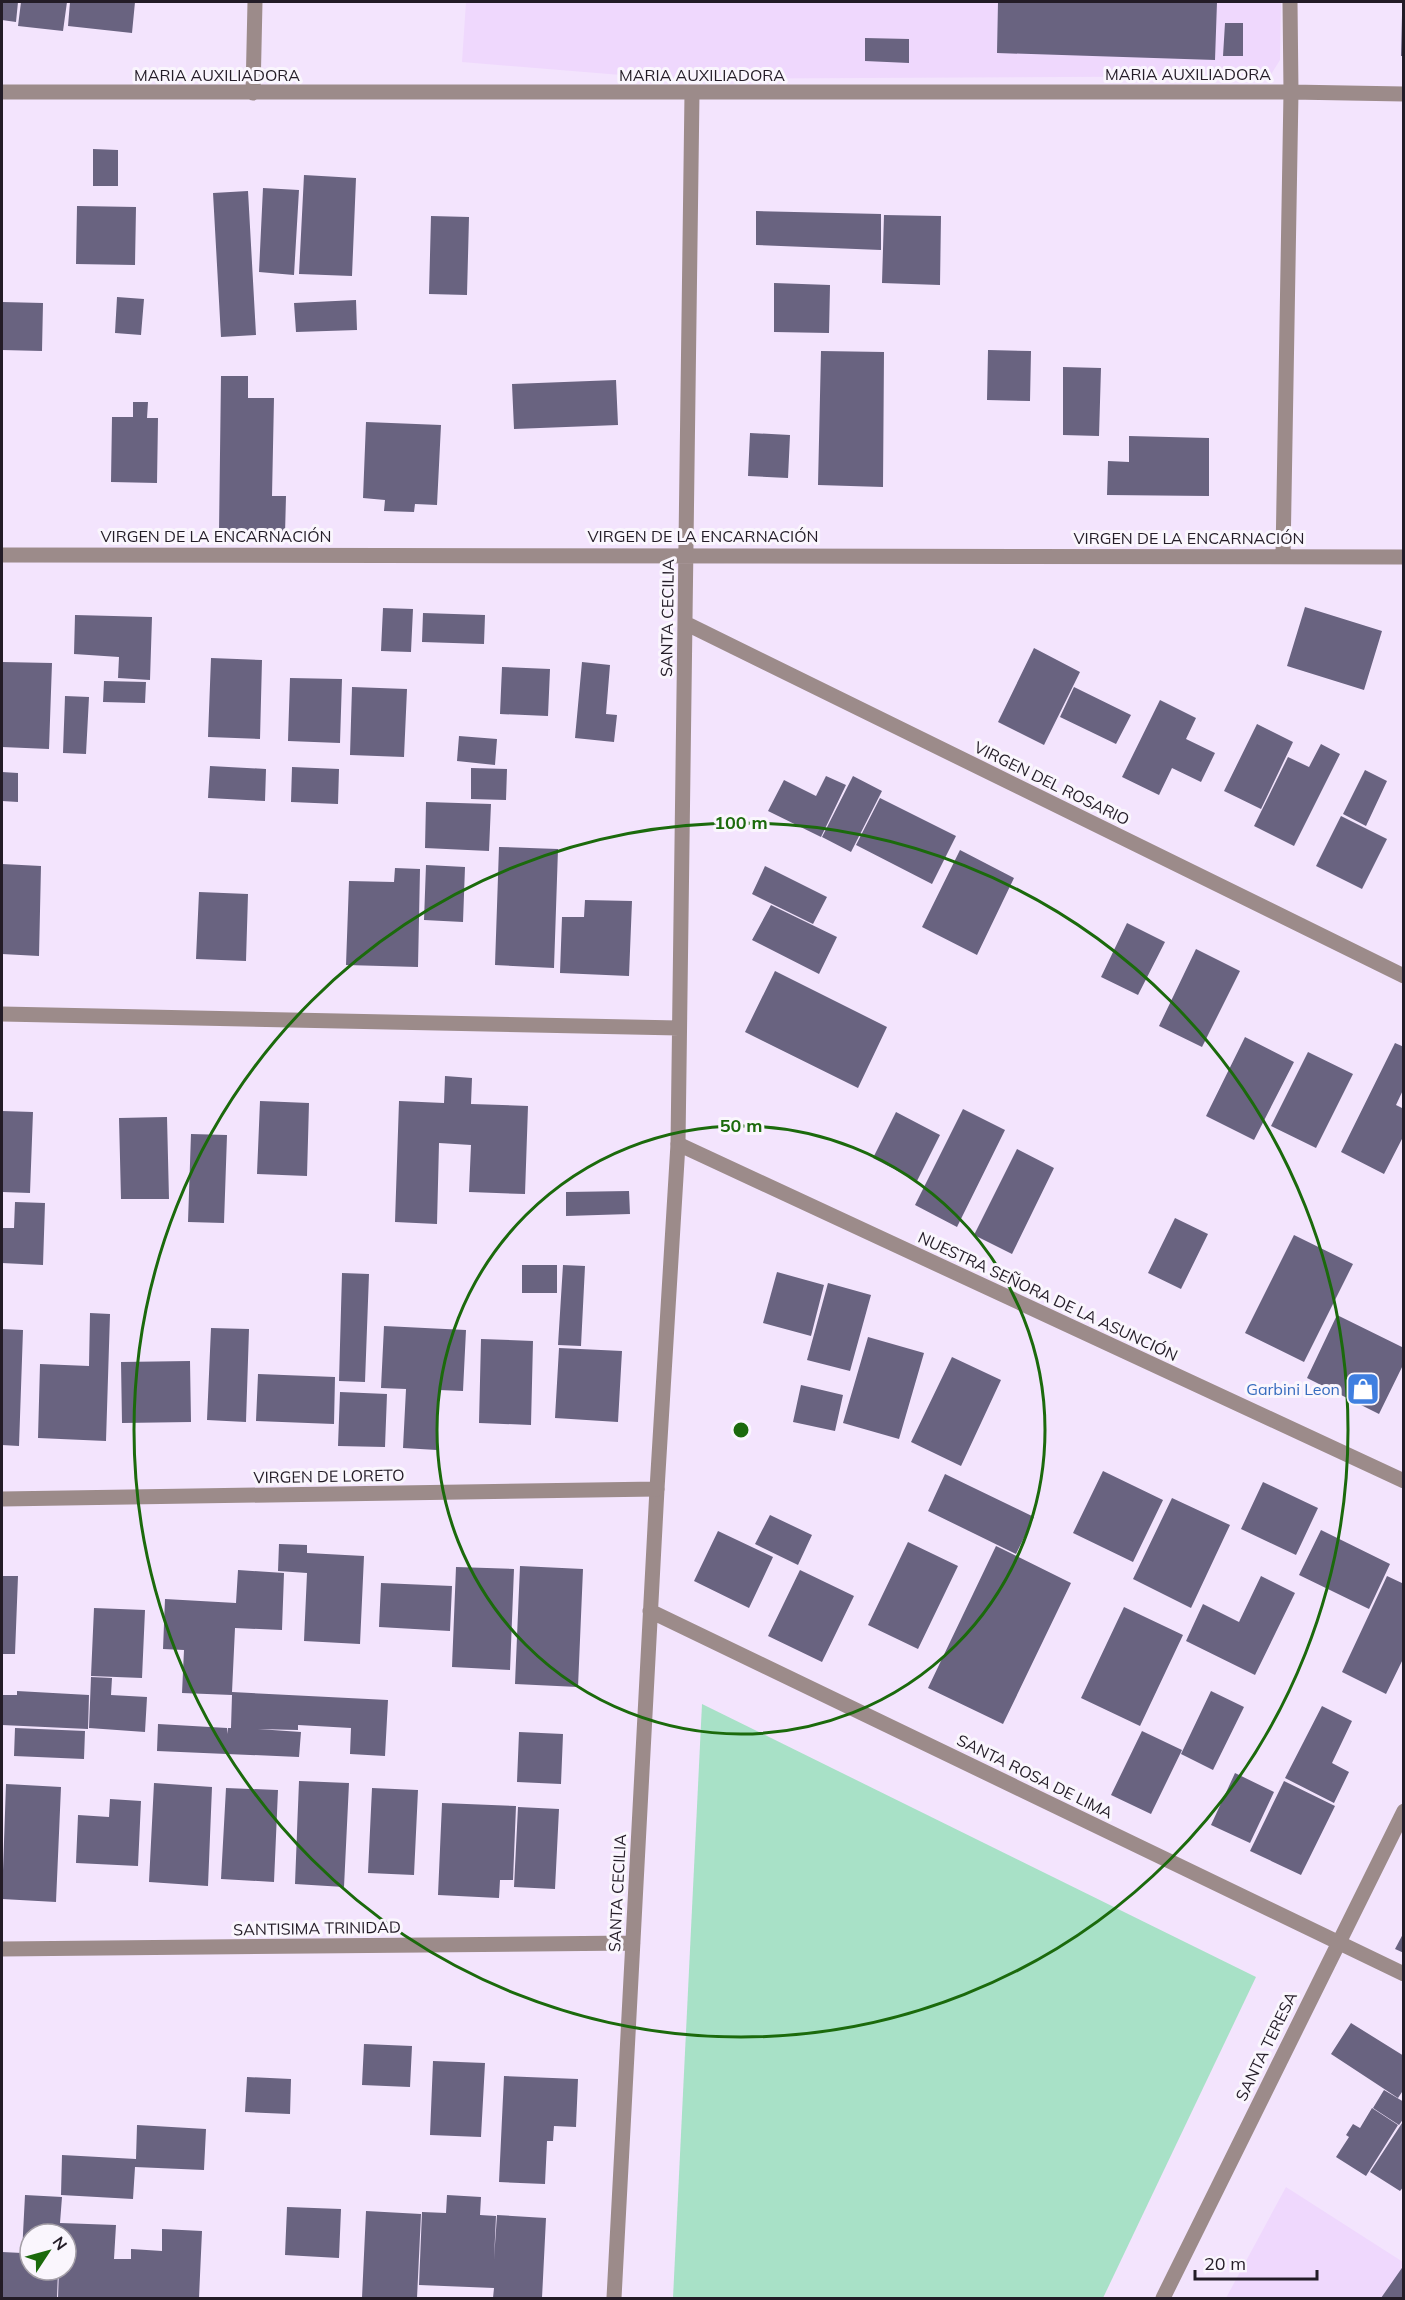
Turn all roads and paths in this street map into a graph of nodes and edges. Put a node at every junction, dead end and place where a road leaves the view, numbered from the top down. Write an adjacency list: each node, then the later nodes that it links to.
1 (255, 2): 5 (street)
2 (1290, 2): 4 (street)
3 (2, 92): 5 (street, MARIA AUXILIADORA)
4 (1291, 92): 6 (street, MARIA AUXILIADORA); 7 (street, MARIA AUXILIADORA); 10 (street)
5 (253, 93): 6 (street, MARIA AUXILIADORA)
6 (693, 93): 8 (street, SANTA CECILIA)
7 (1404, 94)
8 (686, 554): 9 (street, VIRGEN DE LA ENCARNACIÓN); 10 (street, VIRGEN DE LA ENCARNACIÓN); 12 (street, SANTA CECILIA)
9 (2, 555)
10 (1283, 556): 11 (street, VIRGEN DE LA ENCARNACIÓN)
11 (1404, 557)
12 (685, 623): 13 (street, VIRGEN DEL ROSARIO); 15 (street, SANTA CECILIA)
13 (1404, 976)
14 (2, 1014): 15 (street)
15 (679, 1028): 16 (street, SANTA CECILIA)
16 (678, 1144): 17 (street, NUESTRA SEÑORA DE LA ASUNCIÓN); 18 (street, SANTA CECILIA)
17 (1404, 1481)
18 (657, 1490): 19 (street, VIRGEN DE LORETO); 20 (street, SANTA CECILIA)
19 (2, 1499)
20 (650, 1611): 22 (street, SANTA ROSA DE LIMA); 23 (street, SANTA CECILIA)
21 (1404, 1811): 22 (street, SANTA TERESA)
22 (1337, 1942): 25 (street, SANTA ROSA DE LIMA); 27 (street, SANTA TERESA)
23 (633, 1943): 24 (street, SANTISIMA TRINIDAD); 26 (street, SANTA CECILIA)
24 (2, 1949)
25 (1404, 1974)
26 (614, 2298)
27 (1163, 2298)

